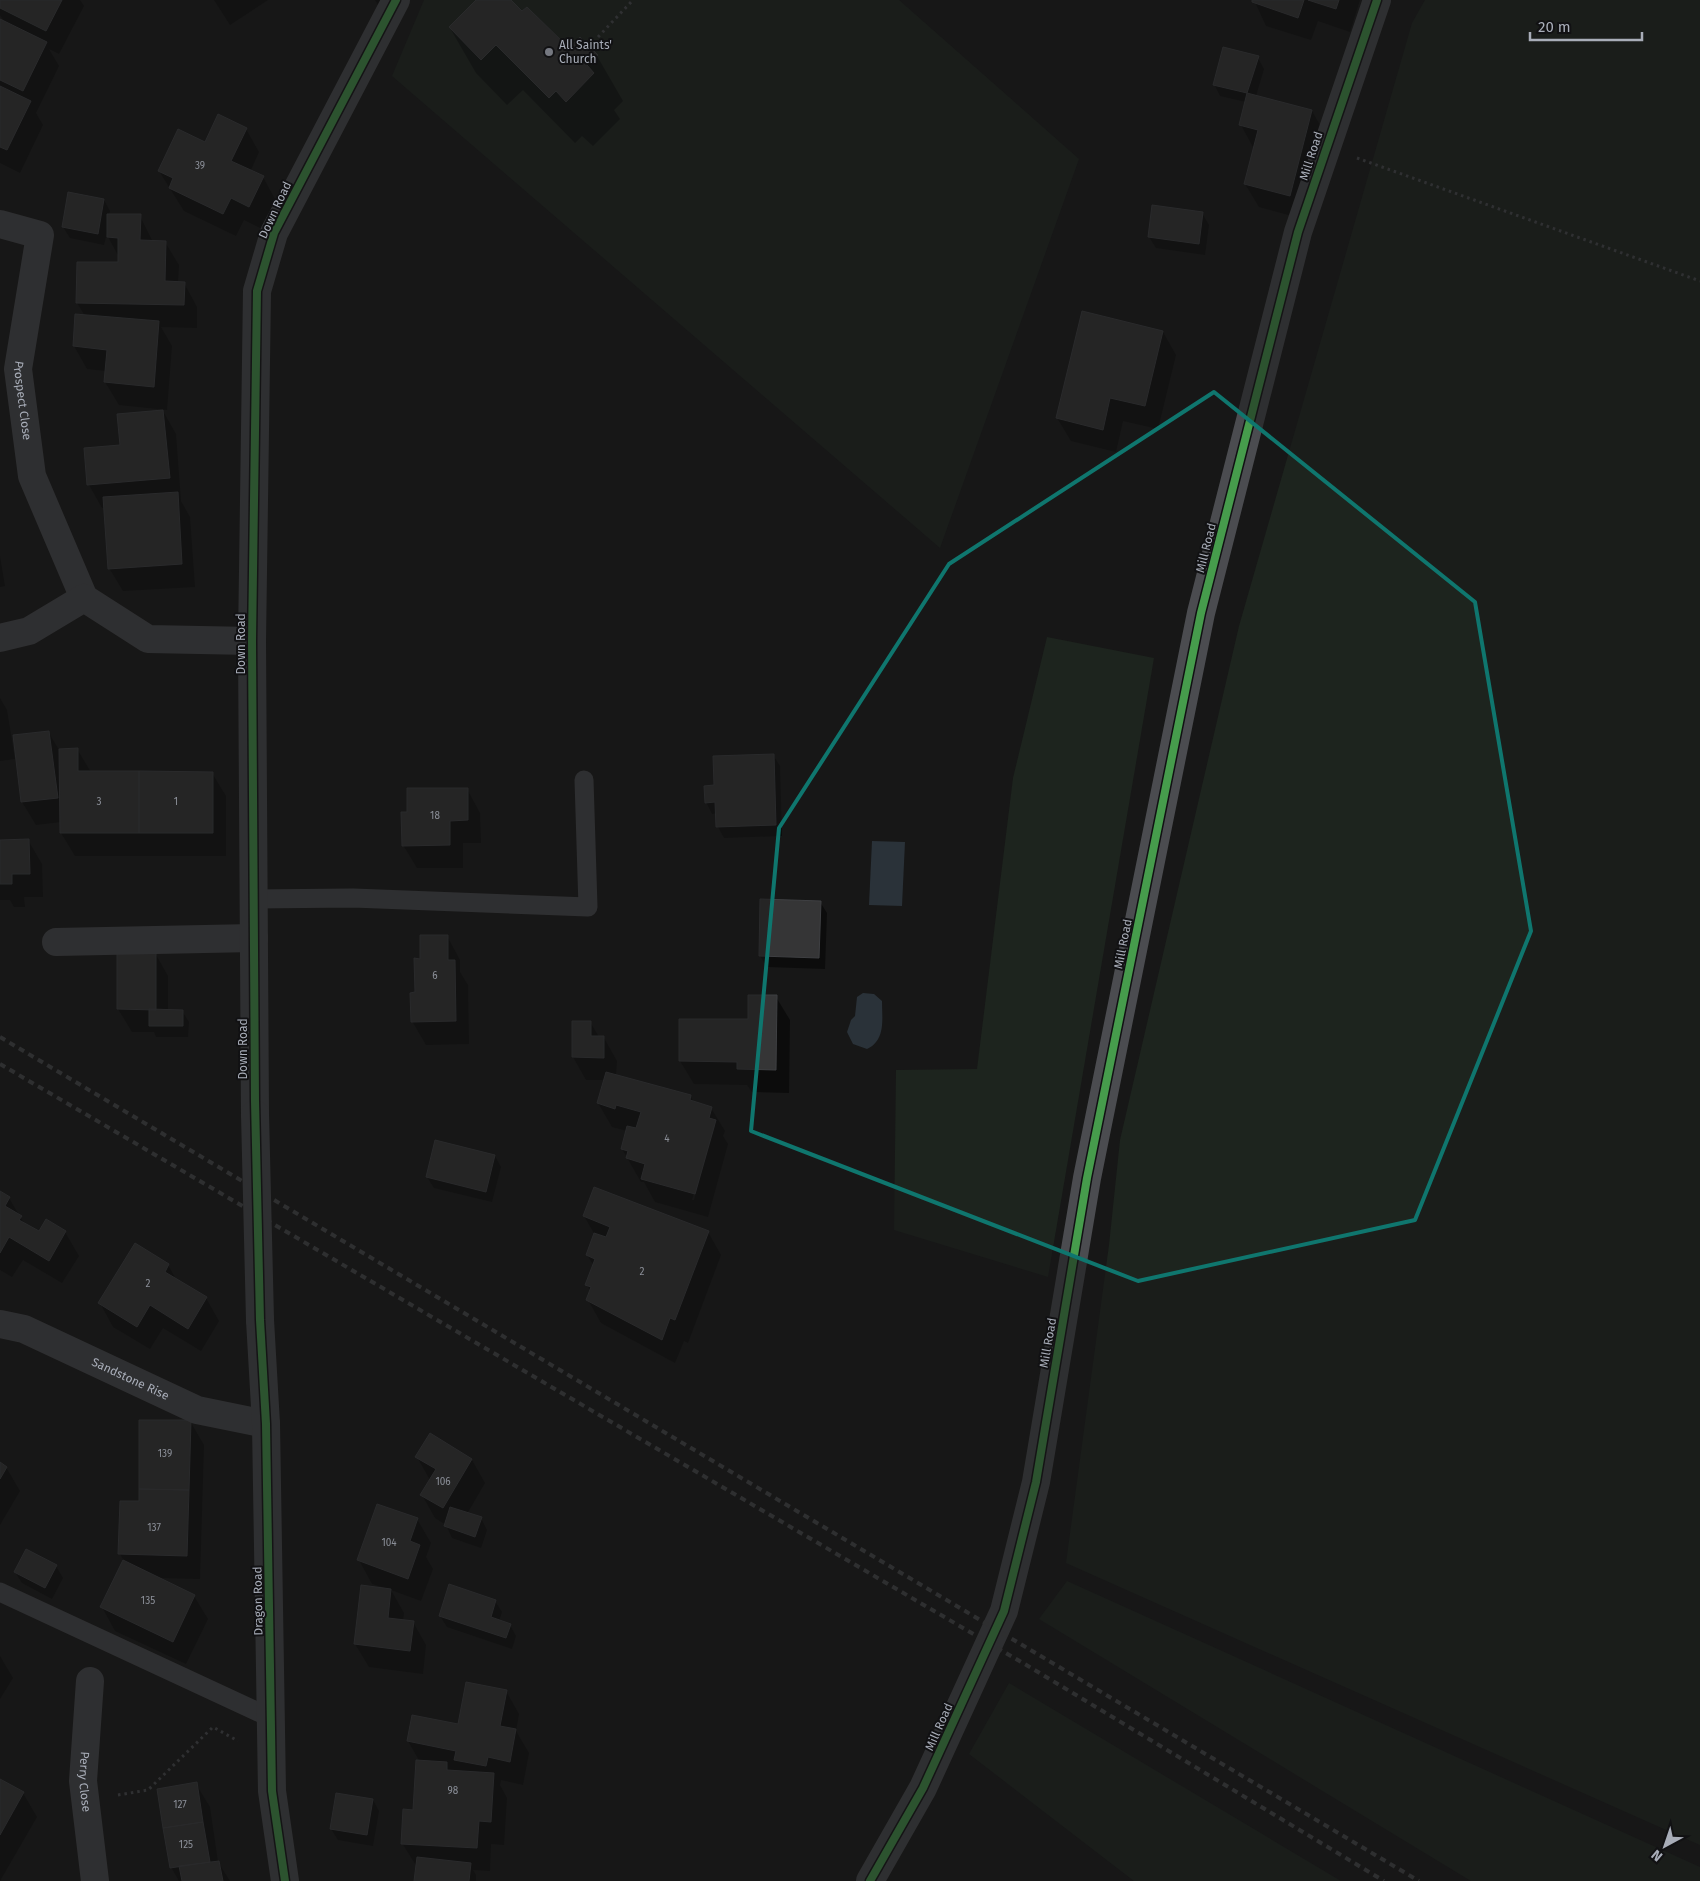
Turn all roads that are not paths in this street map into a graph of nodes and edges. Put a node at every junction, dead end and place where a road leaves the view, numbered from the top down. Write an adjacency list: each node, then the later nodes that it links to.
1 (396, 0): 6 (street, Down Road)
2 (1377, 0): 19 (street, Mill Road)
3 (0, 224): 4 (street, Prospect Close)
4 (84, 598): 5 (street); 6 (street)
5 (0, 638)
6 (252, 641): 8 (street, Down Road)
7 (584, 780): 8 (lane)
8 (254, 899): 9 (street, Down Road)
9 (254, 938): 10 (street); 11 (street, Down Road, bridge)
10 (56, 942)
11 (260, 1320): 13 (street, Dragon Road)
12 (0, 1324): 13 (street, Sandstone Rise)
13 (266, 1424): 16 (street, Dragon Road)
14 (0, 1592): 16 (lane)
15 (90, 1682): 17 (street, Perry Close)
16 (271, 1718): 18 (street, Dragon Road)
17 (96, 1881)
18 (285, 1881)
19 (870, 1881)

